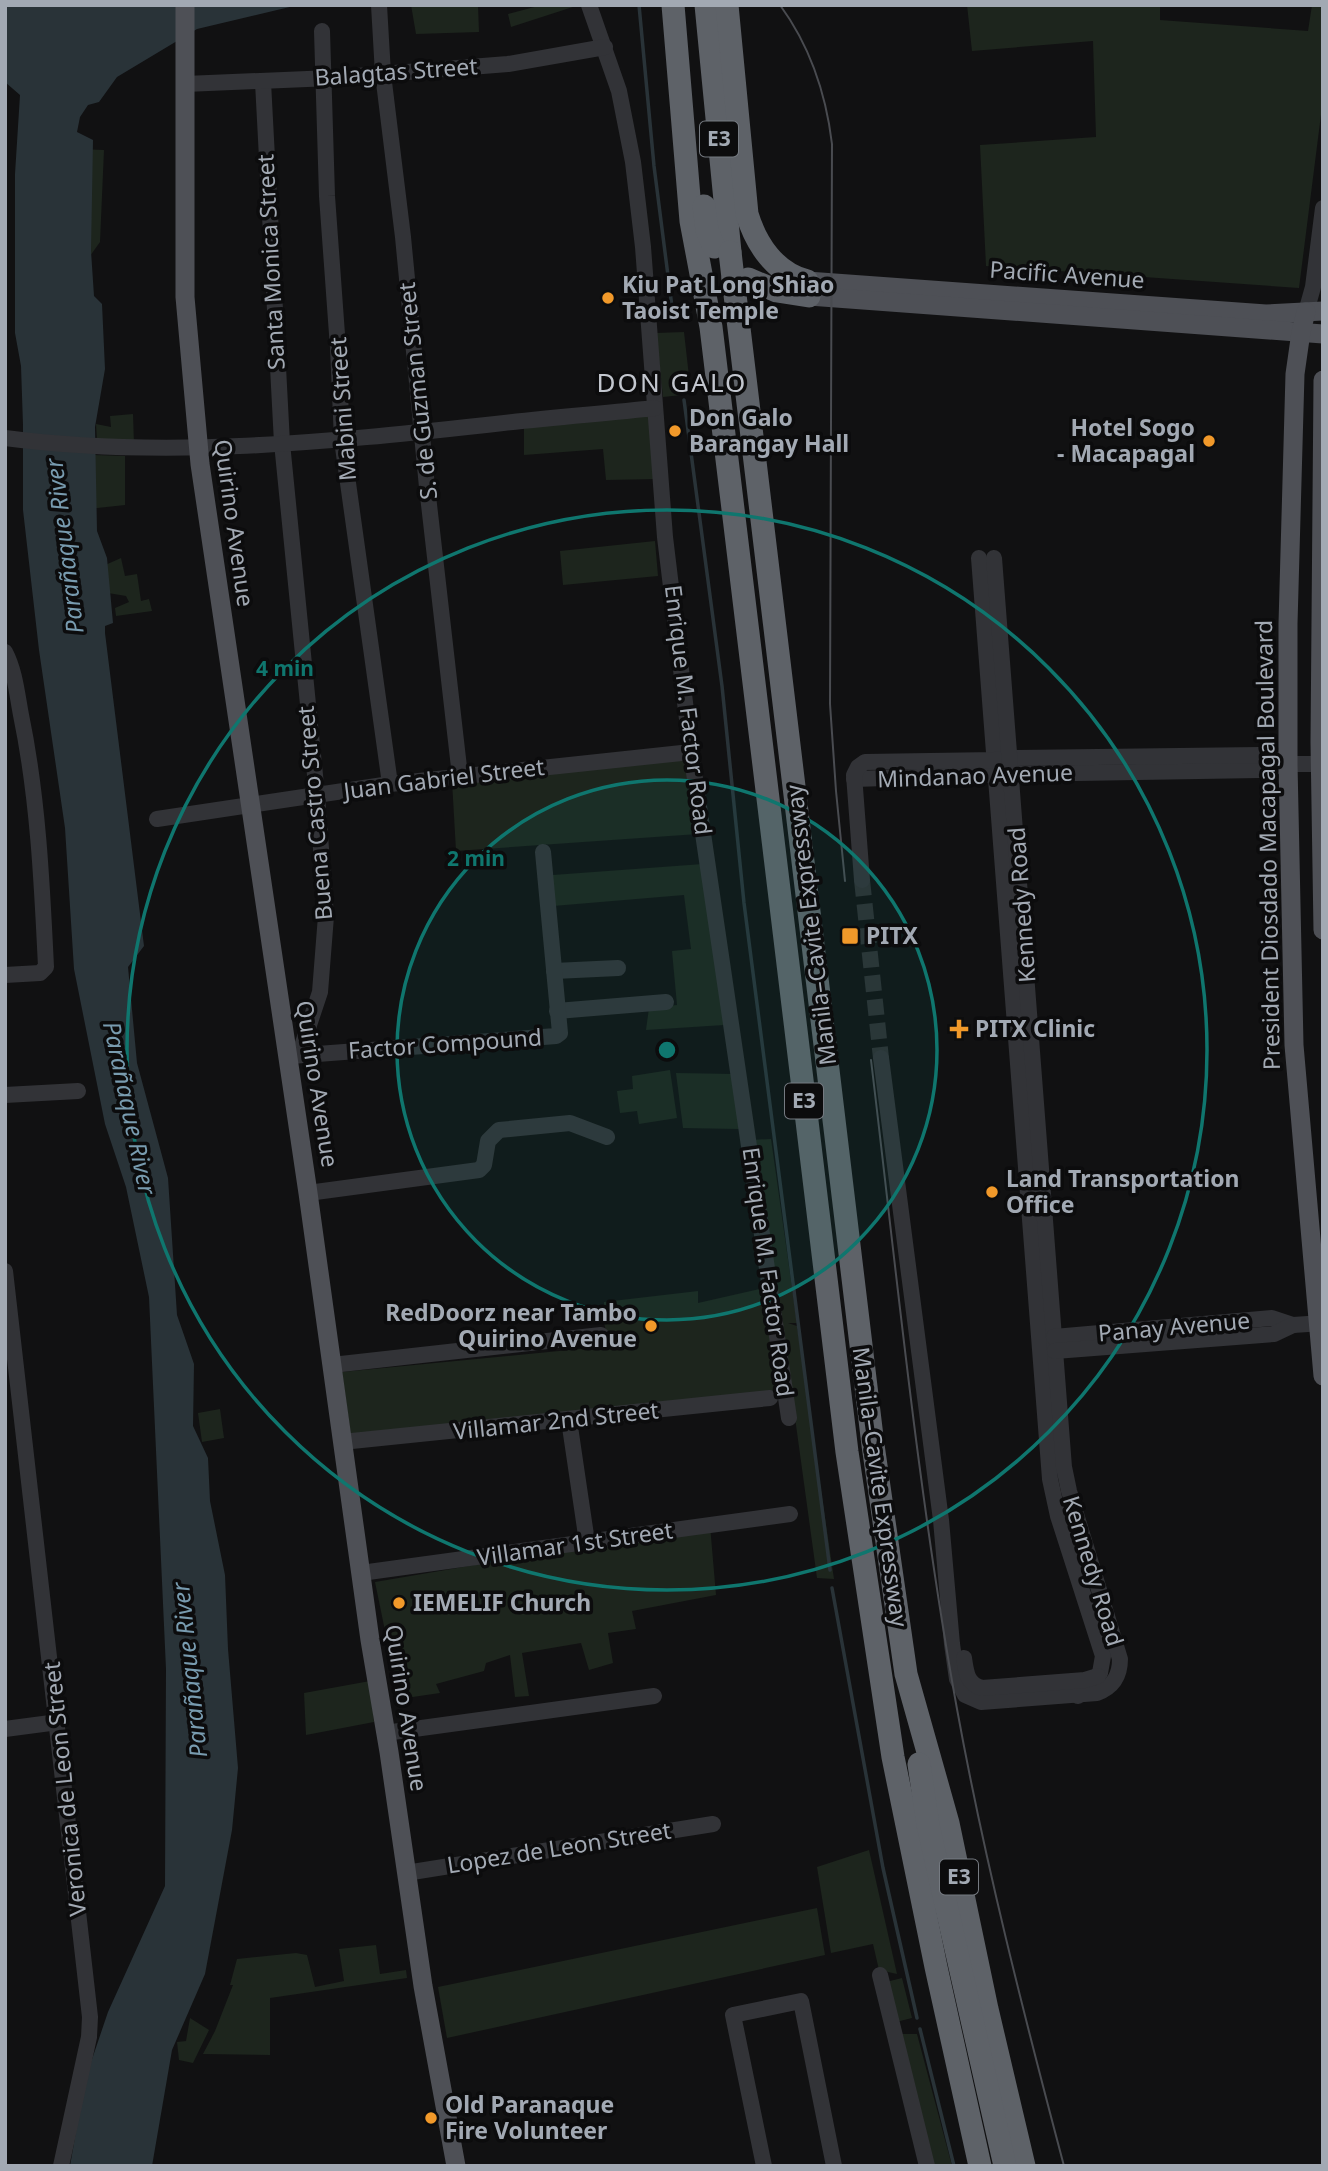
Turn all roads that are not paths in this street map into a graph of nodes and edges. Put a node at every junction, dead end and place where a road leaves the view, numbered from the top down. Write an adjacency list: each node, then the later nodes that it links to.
1 (185, 5): 13 (main road, Quirino Avenue)
2 (379, 5): 10 (street, S. de Guzman Street)
3 (589, 5): 9 (street, Enrique M. Factor Road)
4 (673, 5): 81 (highway, Manila–Cavite Expressway / E3)
5 (681, 5): 15 (highway)
6 (706, 5): 15 (highway, Manila–Cavite Expressway / E3)
7 (727, 5): 17 (highway)
8 (322, 31): 11 (street, Mabini Street)
9 (605, 47): 10 (street, Balagtas Street); 22 (street, Enrique M. Factor Road)
10 (383, 74): 11 (street, Balagtas Street); 23 (street, S. de Guzman Street)
11 (324, 78): 12 (street, Balagtas Street); 25 (street, Mabini Street)
12 (262, 82): 13 (street, Balagtas Street); 26 (street, Santa Monica Street)
13 (185, 84): 27 (main road, Quirino Avenue)
14 (1323, 208): 18 (street)
15 (722, 249): 16 (highway, Manila–Cavite Expressway / E3, bridge)
16 (740, 278): 17 (highway); 71 (highway, Manila–Cavite Expressway / E3)
17 (808, 288): 18 (main road, Pacific Avenue); 19 (main road, Pacific Avenue)
18 (1314, 312): 19 (main road, President Diosdado Macapagal Boulevard)
19 (1301, 332): 20 (main road, Pacific Avenue); 31 (main road, President Diosdado Macapagal Boulevard)
20 (1323, 334)
21 (1323, 380): 32 (main road)
22 (655, 408): 23 (street); 30 (street, Enrique M. Factor Road)
23 (422, 432): 25 (street); 34 (street, S. de Guzman Street)
24 (10, 438): 27 (street)
25 (342, 440): 26 (street); 35 (street, Mabini Street)
26 (282, 443): 27 (street); 36 (street, Buena Castro Street)
27 (198, 448): 37 (main road, Quirino Avenue)
28 (986, 558): 33 (street, Kennedy Road)
29 (5, 652): 45 (street)
30 (691, 752): 34 (street, Juan Gabriel Street); 64 (street, Enrique M. Factor Road)
31 (1288, 764): 32 (street, Mindanao Avenue); 33 (street, Mindanao Avenue); 57 (main road, President Diosdado Macapagal Boulevard)
32 (1320, 764): 42 (main road)
33 (1003, 767): 40 (street, Mindanao Avenue); 41 (street, Kennedy Road)
34 (460, 776): 35 (street, Juan Gabriel Street)
35 (390, 784): 36 (street, Juan Gabriel Street)
36 (317, 795): 37 (street, Juan Gabriel Street); 48 (street, Buena Castro Street)
37 (251, 806): 38 (street, Juan Gabriel Street); 48 (main road, Quirino Avenue)
38 (157, 819)
39 (543, 852): 44 (street)
40 (862, 880)
41 (1015, 925): 49 (street, Kennedy Road); 50 (street, Kennedy Road)
42 (1323, 930)
43 (618, 968): 44 (street)
44 (554, 971): 47 (street)
45 (5, 975)
46 (666, 1002): 47 (street)
47 (557, 1011): 48 (street, Factor Compound)
48 (293, 1056): 55 (main road, Quirino Avenue)
49 (1034, 1056): 50 (street); 59 (street, Kennedy Road)
50 (1017, 1057): 72 (street, Kennedy Road)
51 (881, 1058): 69 (street)
52 (78, 1091): 53 (street)
53 (5, 1095)
54 (607, 1137): 55 (street)
55 (309, 1193): 60 (main road, Quirino Avenue)
56 (5, 1271): 63 (street, Veronica de Leon Street)
57 (1321, 1323): 59 (street, Panay Avenue); 61 (main road, President Diosdado Macapagal Boulevard)
58 (601, 1335): 60 (street)
59 (1055, 1344): 74 (street, Kennedy Road)
60 (332, 1365): 66 (main road, Quirino Avenue)
61 (1323, 1376)
62 (770, 1398): 65 (street, Villamar 2nd Street)
63 (13, 1410): 75 (street, Veronica de Leon Street)
64 (789, 1418)
65 (569, 1420): 66 (street, Villamar 2nd Street); 68 (street)
66 (342, 1442): 70 (main road, Quirino Avenue)
67 (790, 1514): 68 (street, Villamar 1st Street)
68 (587, 1542): 70 (street, Villamar 1st Street)
69 (944, 1546): 72 (street); 74 (street)
70 (360, 1573): 77 (main road, Quirino Avenue)
71 (906, 1674): 89 (highway); 90 (highway, Manila–Cavite Expressway / E3)
72 (1098, 1676): 74 (street, Kennedy Road)
73 (654, 1696): 77 (street)
74 (1078, 1696)
75 (58, 1723): 76 (street); 82 (street, Veronica de Leon Street)
76 (5, 1729)
77 (385, 1733): 79 (main road, Quirino Avenue)
78 (713, 1824): 79 (street, Lopez de Leon Street)
79 (406, 1873): 83 (main road, Quirino Avenue)
80 (880, 1975): 86 (street)
81 (962, 2085): 87 (highway, Manila–Cavite Expressway / E3); 88 (highway)
82 (61, 2166)
83 (456, 2166)
84 (764, 2166): 85 (street)
85 (834, 2166)
86 (927, 2166)
87 (980, 2166)
88 (989, 2166)
89 (1005, 2166)
90 (1024, 2166)

